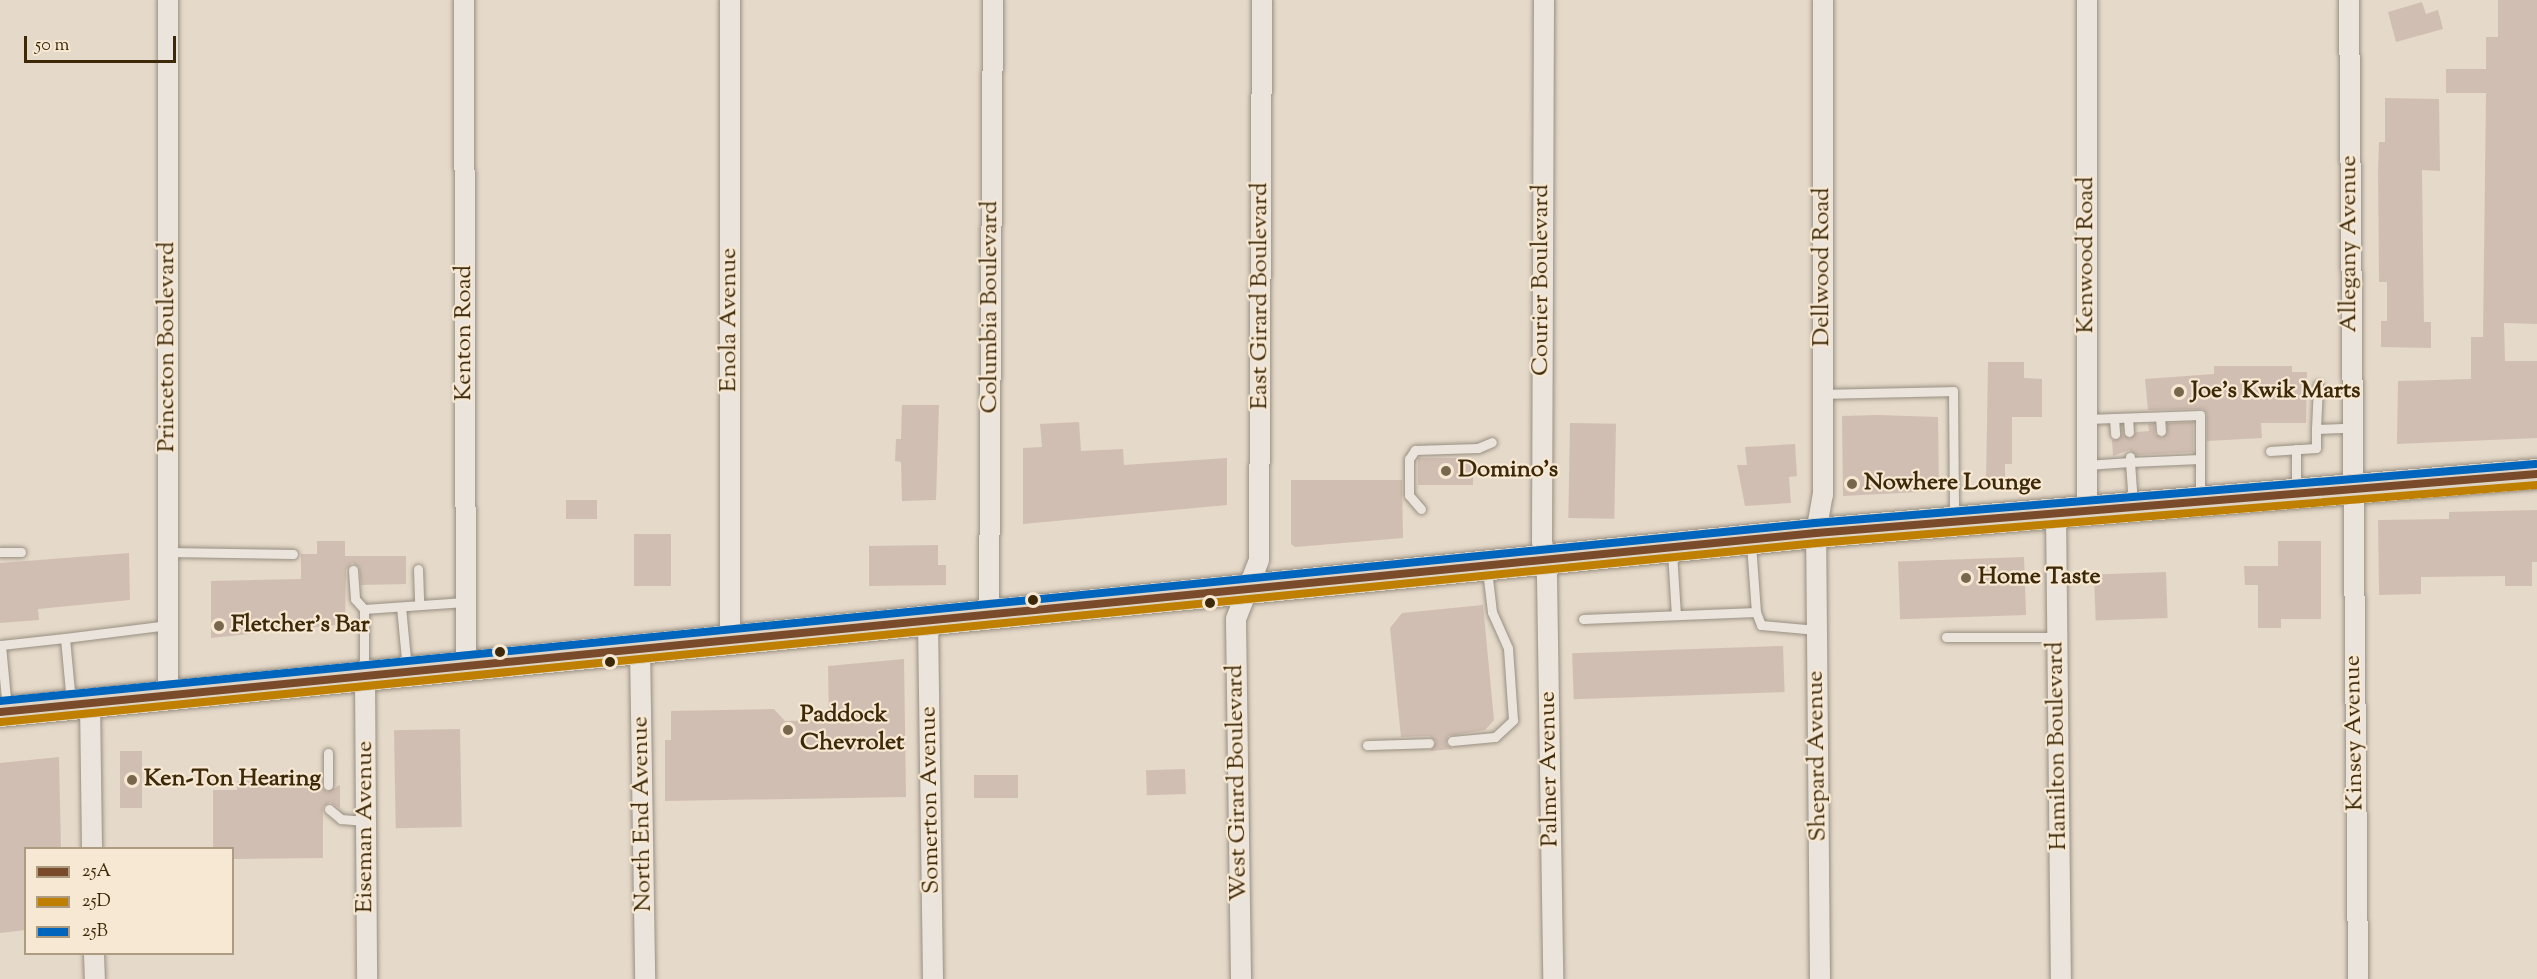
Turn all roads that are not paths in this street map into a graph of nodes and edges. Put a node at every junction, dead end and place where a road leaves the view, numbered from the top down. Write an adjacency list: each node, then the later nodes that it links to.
1 (168, 0): 41 (street, Princeton Boulevard)
2 (465, 0): 48 (street, Kenton Road)
3 (730, 0): 62 (street, Enola Avenue)
4 (993, 0): 53 (street, Columbia Boulevard)
5 (1262, 0): 47 (street, East Girard Boulevard)
6 (1544, 0): 43 (street, Courier Boulevard)
7 (1823, 0): 11 (street, Dellwood Road)
8 (2087, 0): 15 (street, Kenwood Road)
9 (2349, 0): 16 (street, Allegany Avenue)
10 (2318, 385): 17 (lane)
11 (1823, 394): 35 (lane); 36 (street, Dellwood Road)
12 (2160, 417): 14 (lane); 18 (lane); 24 (lane)
13 (2114, 418): 14 (lane); 15 (lane); 20 (lane)
14 (2127, 418): 19 (lane)
15 (2087, 419): 26 (street, Kenwood Road)
16 (2350, 428): 17 (lane); 28 (street, Allegany Avenue)
17 (2316, 429): 22 (lane)
18 (2161, 431)
19 (2128, 432)
20 (2115, 434)
21 (1492, 442): 32 (lane)
22 (2296, 449): 23 (lane); 29 (lane)
23 (2270, 451)
24 (2200, 459): 25 (lane); 30 (lane)
25 (2130, 460): 26 (lane); 31 (lane)
26 (2087, 465): 33 (street, Kenwood Road)
27 (2537, 474): 28 (main road)
28 (2351, 488): 29 (main road); 88 (street, Kinsey Avenue)
29 (2296, 492): 30 (main road)
30 (2200, 500): 31 (main road)
31 (2133, 507): 33 (main road)
32 (1421, 508)
33 (2087, 510): 34 (main road)
34 (2056, 512): 35 (main road); 59 (street, Hamilton Boulevard)
35 (1954, 521): 36 (main road)
36 (1816, 533): 37 (main road); 58 (street, Shepard Avenue)
37 (1750, 539): 38 (main road); 52 (lane)
38 (1672, 547): 43 (main road); 54 (lane)
39 (0, 552): 40 (lane)
40 (21, 552)
41 (168, 552): 42 (lane); 57 (street, Princeton Boulevard)
42 (293, 554)
43 (1544, 560): 44 (main road); 85 (street, Palmer Avenue)
44 (1486, 566): 47 (main road); 71 (lane)
45 (418, 569): 49 (lane)
46 (353, 570): 51 (lane)
47 (1247, 589): 53 (main road); 84 (street, West Girard Boulevard)
48 (465, 602): 49 (lane); 65 (street, Kenton Road)
49 (419, 606): 50 (lane)
50 (401, 607): 51 (lane); 66 (lane)
51 (364, 609): 67 (lane)
52 (1756, 612): 54 (lane); 58 (lane)
53 (989, 615): 56 (main road)
54 (1676, 615): 55 (lane)
55 (1583, 619)
56 (928, 621): 62 (main road); 83 (street, Somerton Avenue)
57 (168, 625): 60 (lane); 68 (street, Princeton Boulevard)
58 (1817, 630): 86 (street, Shepard Avenue)
59 (2057, 637): 61 (lane); 87 (street, Hamilton Boulevard)
60 (65, 638): 63 (lane); 69 (lane)
61 (1946, 638)
62 (730, 639): 64 (main road)
63 (0, 645): 70 (lane)
64 (640, 648): 65 (main road); 82 (street, North End Avenue)
65 (466, 666): 66 (main road)
66 (407, 671): 67 (main road)
67 (364, 676): 68 (main road); 77 (street, Eiseman Avenue)
68 (168, 695): 69 (main road)
69 (80, 704): 70 (main road); 78 (street)
70 (4, 711)
71 (1452, 741)
72 (1430, 743): 73 (lane)
73 (1367, 745)
74 (328, 753): 75 (lane)
75 (328, 785)
76 (329, 809): 77 (lane)
77 (365, 821): 81 (street, Eiseman Avenue)
78 (92, 847)
79 (94, 955): 80 (street)
80 (95, 979)
81 (367, 979)
82 (645, 979)
83 (933, 979)
84 (1242, 979)
85 (1553, 979)
86 (1820, 979)
87 (2061, 979)
88 (2358, 979)

